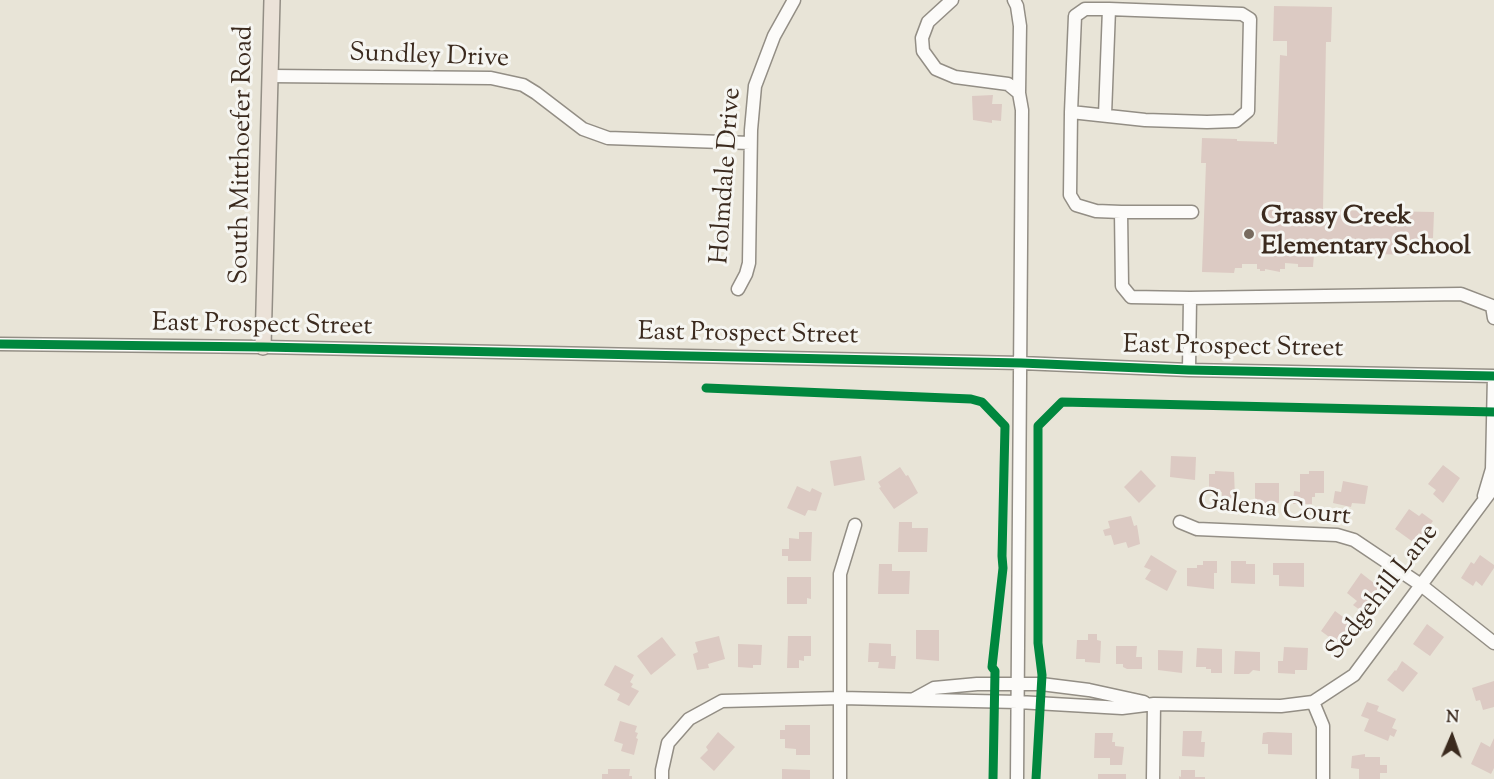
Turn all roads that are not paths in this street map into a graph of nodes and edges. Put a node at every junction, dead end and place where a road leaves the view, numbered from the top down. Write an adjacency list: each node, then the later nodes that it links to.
1 (272, 0): 6 (main road, South Mitthoefer Road)
2 (794, 0): 10 (street, Holmdale Drive)
3 (952, 0): 7 (street)
4 (1014, 0): 7 (street)
5 (1109, 9): 8 (street); 9 (street); 9 (street)
6 (270, 76): 10 (street, Sundley Drive); 17 (main road, South Mitthoefer Road)
7 (1019, 93): 18 (street)
8 (1071, 112): 9 (street); 11 (street)
9 (1105, 114)
10 (750, 143): 13 (street, Holmdale Drive)
11 (1121, 212): 12 (street); 14 (street)
12 (1192, 212)
13 (738, 290)
14 (1190, 298): 15 (street); 19 (street)
15 (1494, 318)
16 (0, 344): 17 (street, East Prospect Street)
17 (263, 347): 18 (street, East Prospect Street)
18 (1021, 363): 19 (street, East Prospect Street); 27 (street)
19 (1189, 370): 20 (street, East Prospect Street)
20 (1494, 376): 22 (street, Sedgehill Lane)
21 (1494, 487): 22 (street, Sedgehill Lane)
22 (1481, 503): 25 (street, Sedgehill Lane)
23 (1180, 522): 25 (street, Galena Court)
24 (855, 525): 28 (street)
25 (1421, 585): 26 (street, Galena Court); 31 (street, Sedgehill Lane)
26 (1494, 643)
27 (1018, 684): 29 (street); 30 (street); 32 (street)
28 (840, 698): 29 (street); 33 (street); 34 (street)
29 (912, 700): 30 (street)
30 (1018, 702): 32 (street); 35 (street)
31 (1313, 702): 32 (street); 37 (street)
32 (1154, 704): 36 (street)
33 (662, 779)
34 (840, 779)
35 (1017, 779)
36 (1153, 779)
37 (1323, 779)

